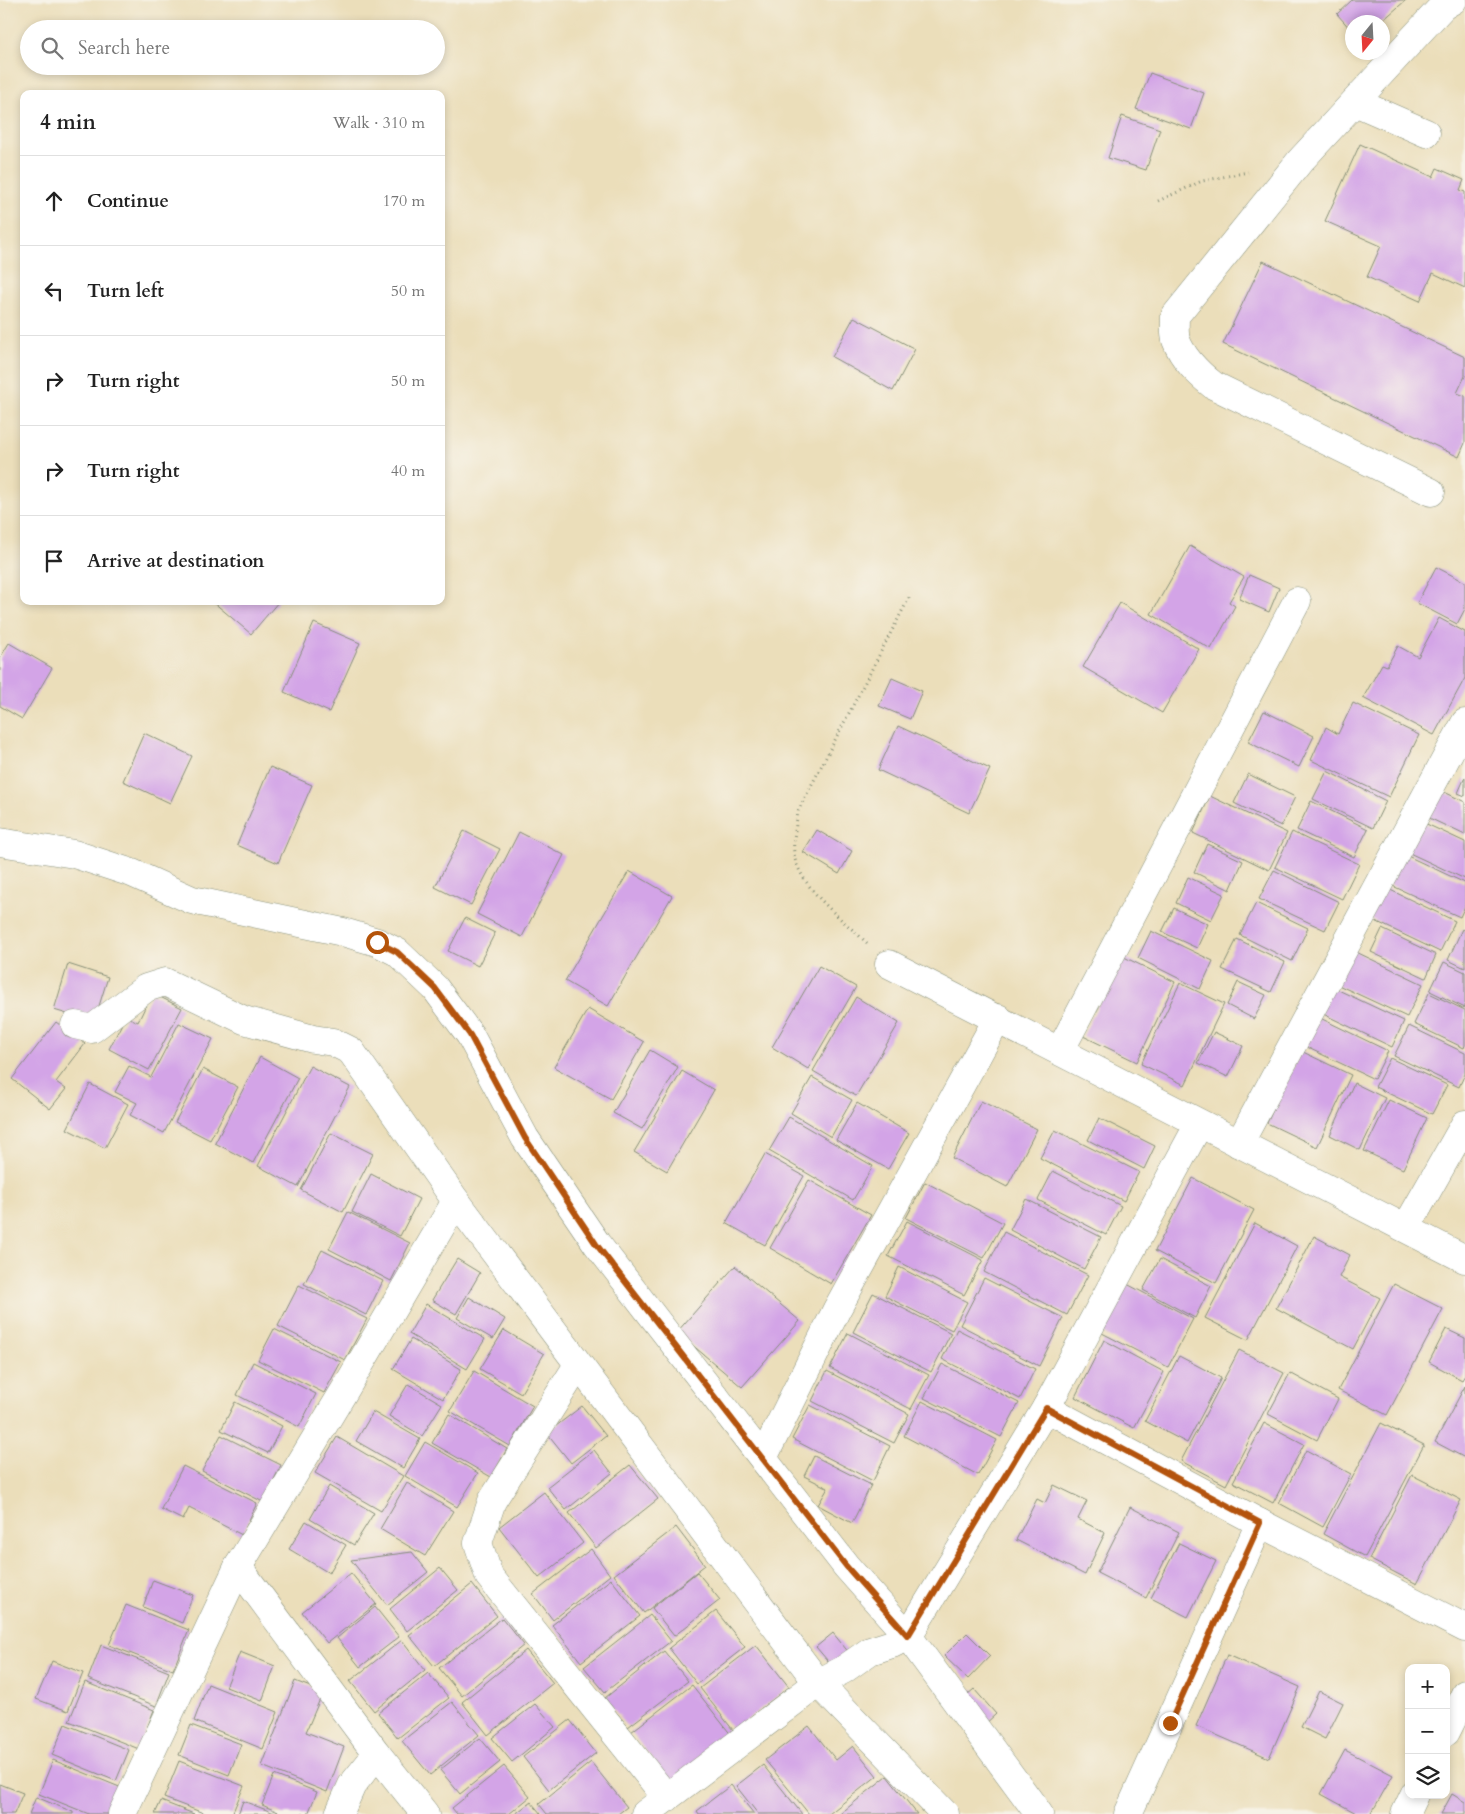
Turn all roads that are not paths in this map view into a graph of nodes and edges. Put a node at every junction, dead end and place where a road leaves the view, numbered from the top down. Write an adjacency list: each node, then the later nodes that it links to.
1 (1453, 0): 2 (street)
2 (1355, 102): 3 (street); 4 (street)
3 (1426, 133)
4 (1430, 492)
5 (1297, 600): 11 (street)
6 (1465, 723): 14 (street)
7 (0, 842): 20 (street)
8 (889, 964): 9 (street)
9 (998, 1018): 11 (street); 20 (street)
10 (75, 1025): 15 (street)
11 (1060, 1051): 12 (street)
12 (1199, 1124): 14 (street); 19 (street)
13 (1465, 1124): 16 (street)
14 (1239, 1144): 16 (street)
15 (456, 1201): 18 (street); 22 (street)
16 (1406, 1228): 17 (street)
17 (1465, 1259)
18 (578, 1365): 25 (street); 29 (street)
19 (1046, 1408): 21 (street); 24 (street)
20 (763, 1458): 24 (street)
21 (1260, 1523): 23 (street); 37 (street)
22 (238, 1566): 28 (street); 31 (street)
23 (1465, 1628)
24 (908, 1636): 25 (street); 36 (street)
25 (818, 1682): 29 (street); 35 (street)
26 (1465, 1694): 27 (street)
27 (1450, 1724)
28 (376, 1754): 32 (street); 33 (street)
29 (667, 1798): 34 (street)
30 (1412, 1799): 38 (street)
31 (122, 1814)
32 (339, 1814)
33 (425, 1814)
34 (645, 1814)
35 (945, 1814)
36 (1039, 1814)
37 (1128, 1814)
38 (1405, 1814)

